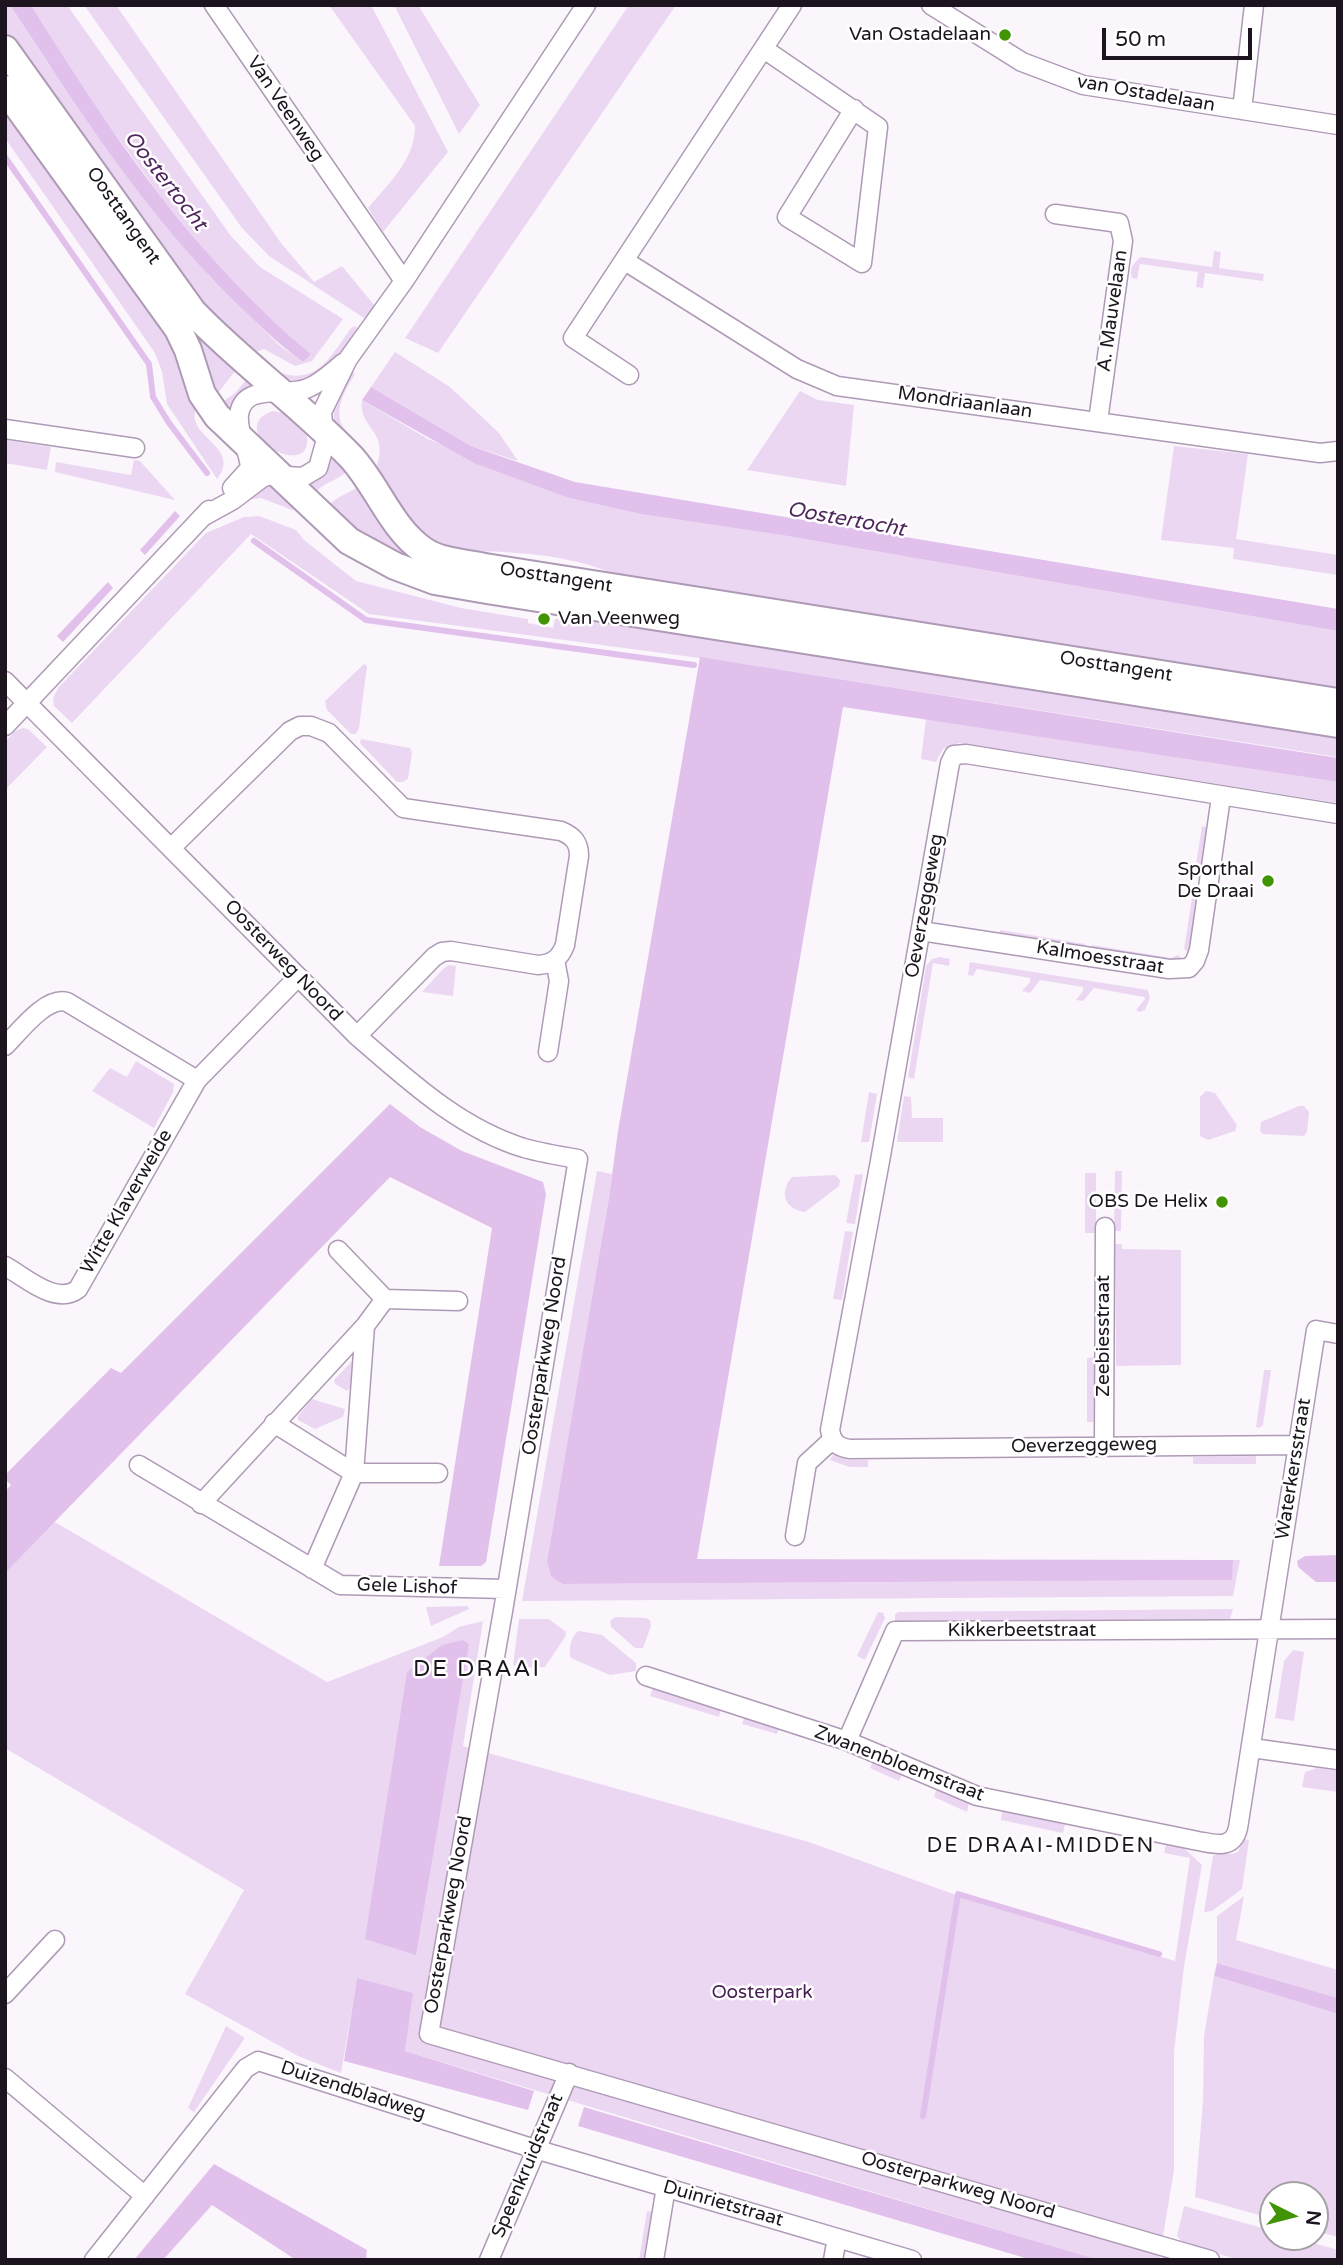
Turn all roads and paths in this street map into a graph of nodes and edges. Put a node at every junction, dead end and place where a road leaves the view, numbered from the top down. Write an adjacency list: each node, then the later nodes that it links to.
1 (214, 5): 14 (street, Van Veenweg)
2 (586, 5): 14 (street)
3 (792, 5): 7 (street)
4 (931, 5): 10 (street, van Ostadelaan)
5 (1254, 5): 10 (street)
6 (5, 49): 17 (main road, Oosttangent)
7 (764, 49): 9 (street); 13 (street)
8 (5, 89): 21 (main road, Oosttangent)
9 (854, 109): 9 (street)
10 (1242, 110): 11 (street, van Ostadelaan)
11 (1338, 125)
12 (1055, 214): 18 (street, A. Mauvelaan)
13 (625, 261): 16 (street); 18 (street, Mondriaanlaan)
14 (404, 281): 15 (street)
15 (348, 359): 17 (street); 20 (street)
16 (629, 375)
17 (282, 393): 20 (main road, Oosttangent); 21 (street)
18 (1098, 421): 23 (street, Mondriaanlaan)
19 (5, 429): 22 (street)
20 (323, 430): 24 (street); 27 (main road, Oosttangent)
21 (244, 443): 24 (main road, Oosttangent); 25 (street)
22 (135, 448)
23 (1337, 452)
24 (278, 475): 25 (street); 29 (main road, Oosttangent)
25 (202, 517): 28 (street)
26 (5, 681): 28 (street, Oosterweg Noord)
27 (1338, 702)
28 (28, 703): 30 (street); 33 (street, Oosterweg Noord)
29 (1338, 724)
30 (5, 726)
31 (1221, 797): 32 (street, Oeverzeggeweg); 34 (street, Kalmoesstraat); 34 (street, Oeverzeggeweg)
32 (1338, 814)
33 (172, 847): 35 (street); 36 (street, Oosterweg Noord)
34 (921, 931): 50 (street, Oeverzeggeweg)
35 (555, 960): 37 (street); 39 (street)
36 (298, 977): 37 (street, Oosterweg Noord); 40 (street, Witte Klaverweide)
37 (357, 1036): 41 (street, Oosterweg Noord)
38 (5, 1045): 40 (street)
39 (548, 1052)
40 (197, 1080): 44 (street, Witte Klaverweide)
41 (578, 1159): 59 (street, Oosterparkweg Noord)
42 (1105, 1227): 51 (street, Zeebiesstraat)
43 (338, 1250): 45 (street)
44 (5, 1266)
45 (385, 1299): 46 (street); 47 (street)
46 (458, 1301)
47 (365, 1326): 49 (street); 54 (street)
48 (1338, 1334): 52 (street, Waterkersstraat)
49 (274, 1423): 54 (street); 56 (street)
50 (832, 1440): 51 (street, Oeverzeggeweg); 57 (street)
51 (1104, 1445): 52 (street, Oeverzeggeweg)
52 (1298, 1445): 60 (street, Waterkersstraat)
53 (139, 1465): 56 (street, Gele Lishof)
54 (354, 1472): 55 (street); 58 (street)
55 (438, 1473)
56 (201, 1504): 58 (street, Gele Lishof)
57 (795, 1536)
58 (312, 1569): 59 (street, Gele Lishof)
59 (506, 1590): 68 (street, Oosterparkweg Noord)
60 (1270, 1629): 61 (street); 63 (street, Kikkerbeetstraat); 64 (street, Waterkersstraat)
61 (1338, 1629)
62 (646, 1676): 63 (street, Zwanenbloemstraat)
63 (847, 1741): 64 (street, Zwanenbloemstraat)
64 (1252, 1748): 65 (street)
65 (1338, 1760)
66 (55, 1940): 67 (street)
67 (5, 1994)
68 (569, 2073): 70 (street, Speenkruidstraat); 74 (street, Oosterparkweg Noord)
69 (5, 2078): 72 (street)
70 (535, 2149): 71 (street, Duinrietstraat); 72 (street, Duizendbladweg); 76 (street, Speenkruidstraat)
71 (666, 2188): 73 (street, Duinrietstraat); 77 (street)
72 (145, 2196): 75 (street, Duizendbladweg)
73 (836, 2238): 78 (street); 79 (street, Duinrietstraat)
74 (1170, 2253): 80 (street, Oosterparkweg Noord)
75 (94, 2260)
76 (489, 2260)
77 (654, 2260)
78 (833, 2260)
79 (912, 2260)
80 (1210, 2260)

